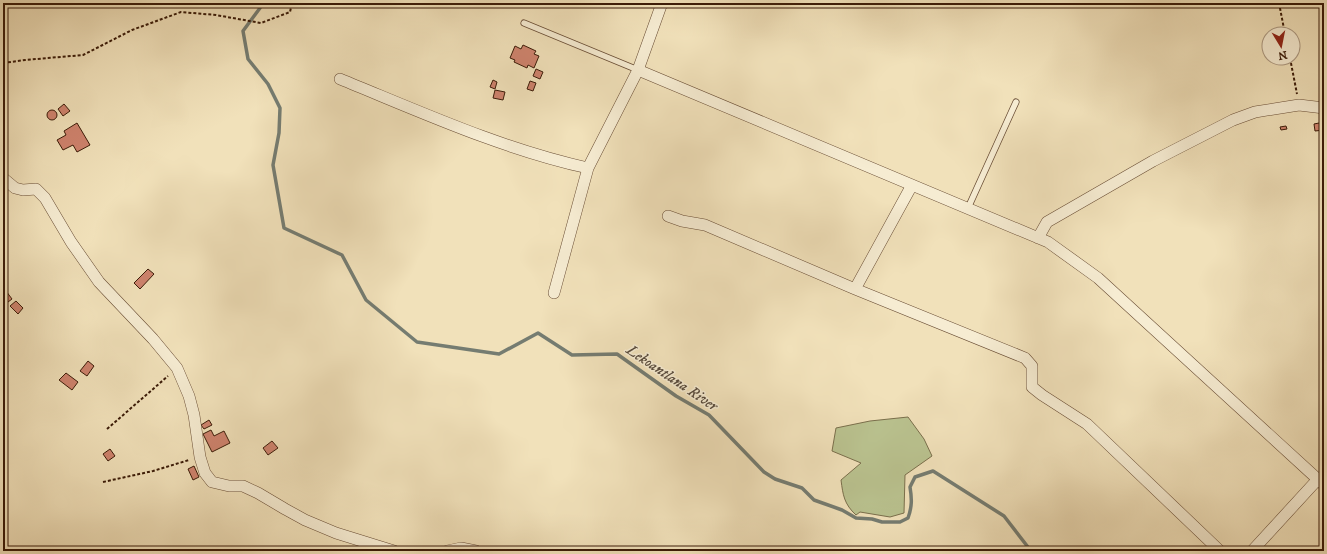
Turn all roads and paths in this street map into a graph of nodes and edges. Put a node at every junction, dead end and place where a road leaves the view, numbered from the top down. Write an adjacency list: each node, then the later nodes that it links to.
1 (292, 3): 6 (path)
2 (662, 3): 8 (street)
3 (1279, 3): 5 (path)
4 (524, 23): 8 (lane)
5 (1283, 26)
6 (3, 63)
7 (1292, 66): 11 (path)
8 (638, 70): 13 (street); 15 (street)
9 (340, 79): 13 (street)
10 (1016, 102): 16 (lane)
11 (1299, 105): 12 (street); 18 (street)
12 (1324, 108)
13 (588, 168): 20 (street)
14 (3, 178): 21 (street)
15 (912, 185): 16 (street); 19 (street)
16 (968, 208): 18 (street)
17 (668, 216): 19 (street)
18 (1038, 238): 25 (street)
19 (855, 289): 29 (street)
20 (554, 293)
21 (177, 368): 22 (path); 23 (street)
22 (107, 429)
23 (200, 457): 24 (path); 26 (street)
24 (103, 482)
25 (1321, 482): 30 (street)
26 (394, 551)
27 (447, 551): 28 (street)
28 (476, 551)
29 (1220, 551)
30 (1252, 551)

